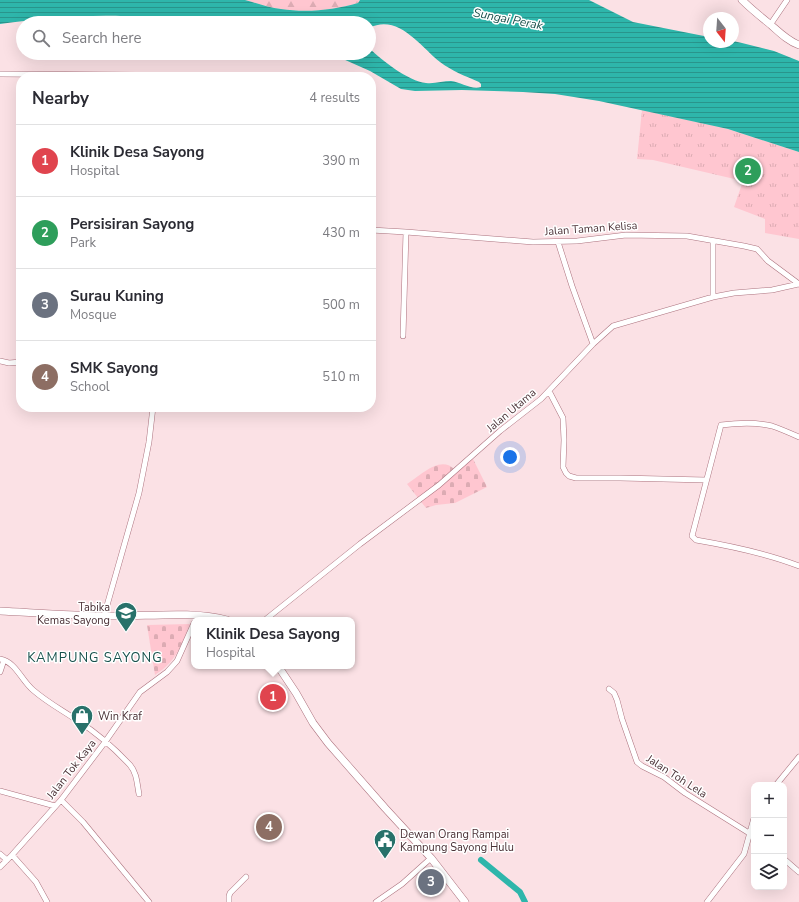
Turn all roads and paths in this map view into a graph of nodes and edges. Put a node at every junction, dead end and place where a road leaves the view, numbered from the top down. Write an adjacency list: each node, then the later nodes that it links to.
1 (742, 0): 3 (main road)
2 (787, 0): 3 (street)
3 (770, 25): 4 (main road)
4 (799, 46)
5 (0, 74): 6 (street)
6 (16, 74)
7 (376, 230): 8 (street, Jalan Taman Kelisa)
8 (406, 232): 9 (street, Jalan Taman Kelisa); 13 (street)
9 (558, 242): 10 (street, Jalan Taman Kelisa); 14 (street)
10 (713, 242): 11 (street, Jalan Taman Kelisa); 12 (street)
11 (799, 284): 12 (street, Jalan Utama)
12 (713, 297): 14 (street, Jalan Utama)
13 (403, 336)
14 (593, 344): 17 (street, Jalan Utama)
15 (0, 361): 16 (street)
16 (16, 363)
17 (549, 391): 20 (street); 24 (street, Jalan Utama)
18 (152, 412): 23 (street)
19 (799, 437): 20 (street)
20 (706, 480): 21 (street)
21 (799, 566)
22 (0, 611): 23 (main road)
23 (104, 616): 25 (main road)
24 (269, 617)
25 (191, 620)
26 (191, 629): 31 (street, Jalan Tok Kaya)
27 (2, 659): 29 (street); 31 (street)
28 (280, 669): 42 (main road)
29 (0, 672)
30 (609, 689): 38 (street, Jalan Toh Lela)
31 (105, 742): 35 (street); 36 (street, Jalan Tok Kaya)
32 (799, 757): 33 (street)
33 (778, 782)
34 (0, 791): 37 (street)
35 (140, 794)
36 (61, 800): 37 (street, Jalan Tok Kaya); 49 (street)
37 (55, 806): 41 (street, Jalan Tok Kaya)
38 (751, 833)
39 (751, 836): 53 (street)
40 (0, 854): 43 (street)
41 (12, 855): 43 (street, Jalan Tok Kaya); 48 (street)
42 (431, 858): 51 (street); 52 (main road)
43 (7, 860): 45 (street, Jalan Tok Kaya)
44 (787, 862): 46 (street)
45 (0, 867)
46 (799, 872)
47 (246, 877): 50 (street)
48 (47, 902)
49 (149, 902)
50 (229, 902)
51 (376, 902)
52 (465, 902)
53 (707, 902)

